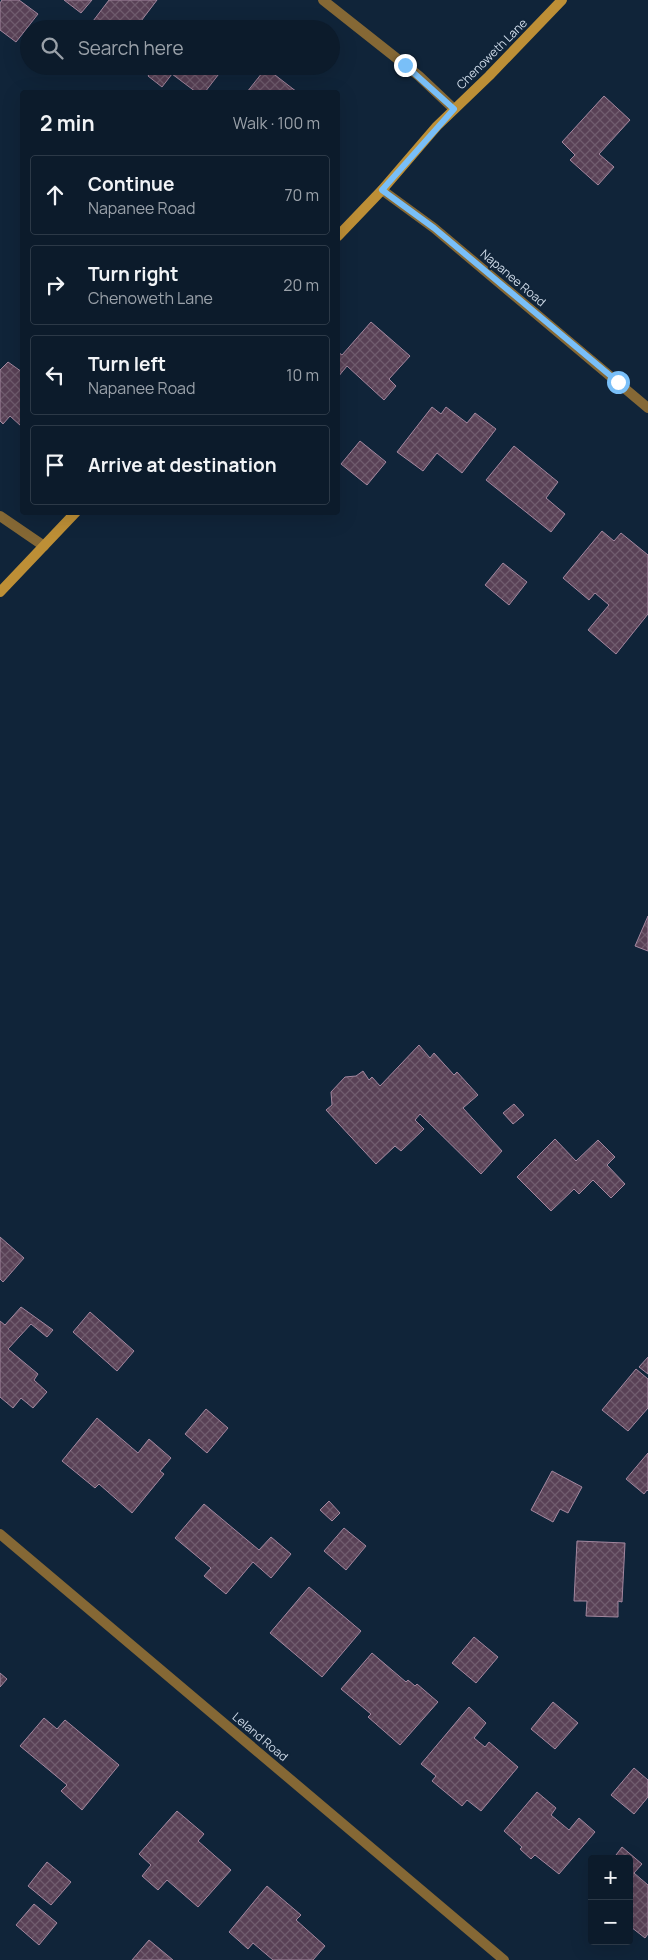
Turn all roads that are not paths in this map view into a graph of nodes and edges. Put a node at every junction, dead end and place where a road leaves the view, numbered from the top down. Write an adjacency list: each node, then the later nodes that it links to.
1 (323, 0): 3 (street)
2 (562, 0): 3 (main road, Chenoweth Lane)
3 (454, 109): 4 (main road, Chenoweth Lane)
4 (382, 190): 5 (main road, Chenoweth Lane); 6 (street, Napanee Road)
5 (340, 234)
6 (648, 408)
7 (73, 515): 9 (main road)
8 (0, 516): 9 (street)
9 (44, 546): 10 (main road)
10 (0, 592)
11 (0, 1534): 12 (street, Leland Road)
12 (504, 1960)

